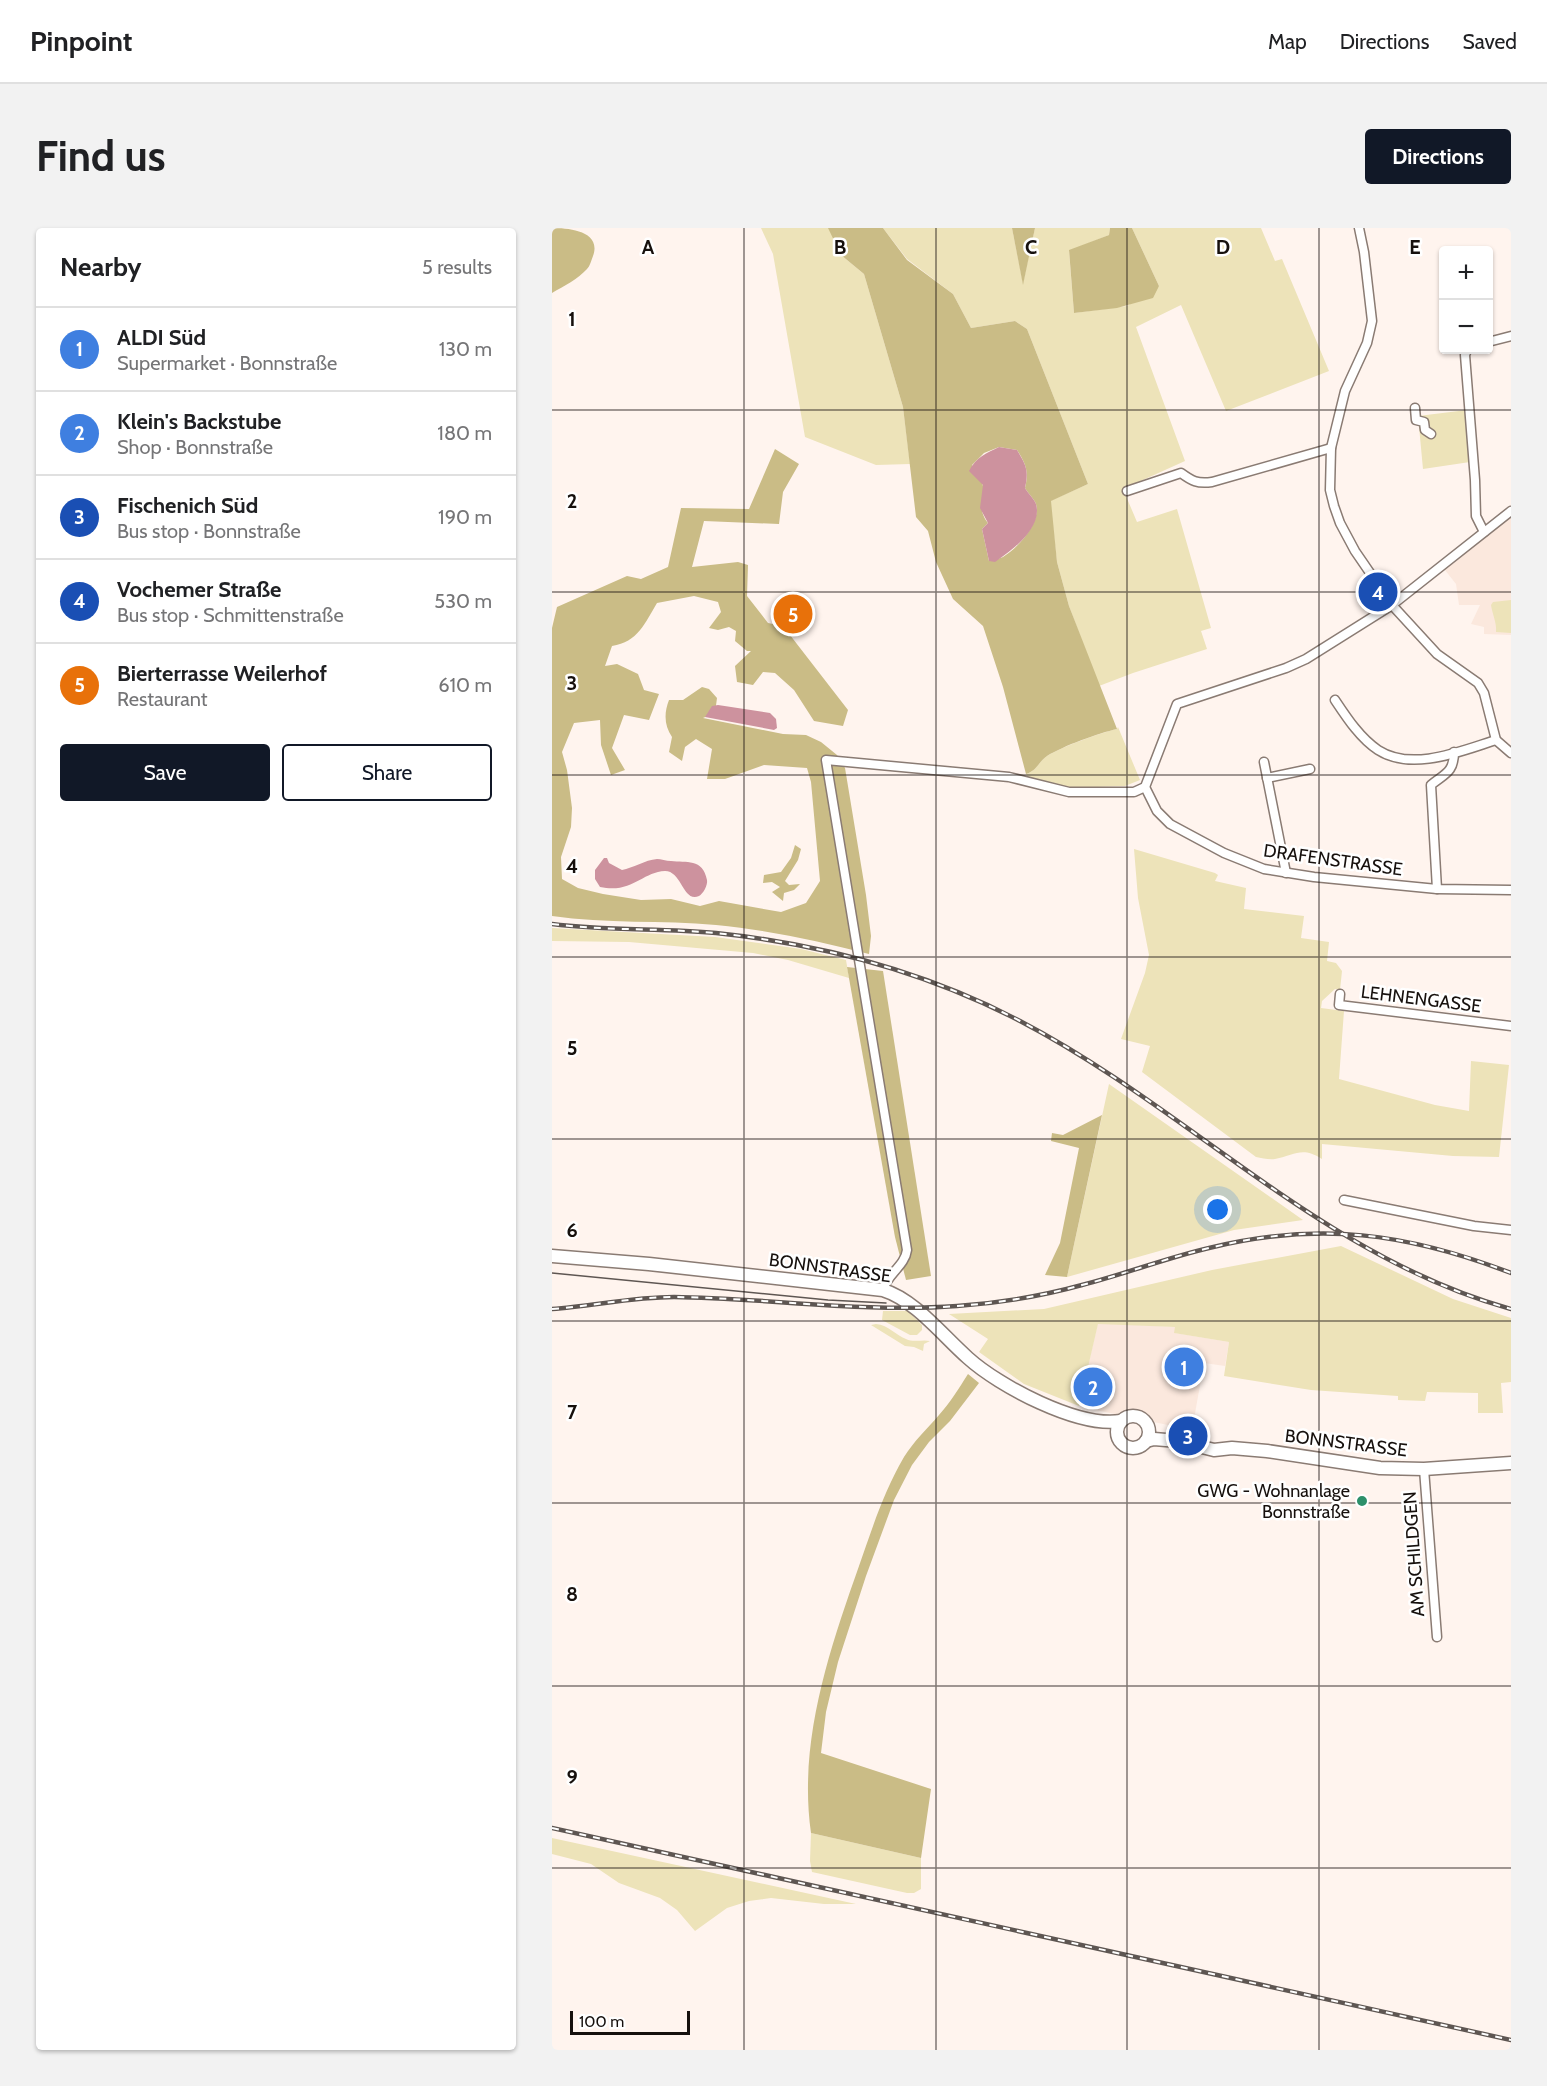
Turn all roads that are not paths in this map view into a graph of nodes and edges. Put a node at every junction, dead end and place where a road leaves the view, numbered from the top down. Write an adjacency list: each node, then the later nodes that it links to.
1 (1359, 228): 7 (street)
2 (1511, 336): 3 (street)
3 (1493, 341)
4 (1465, 354): 10 (street)
5 (1414, 408): 6 (street)
6 (1431, 434)
7 (1331, 448): 8 (street); 11 (street)
8 (1127, 491)
9 (1511, 511): 10 (street)
10 (1484, 532): 11 (street)
11 (1392, 605): 13 (street); 19 (street)
12 (1335, 700): 14 (street)
13 (1496, 740): 14 (street); 15 (street)
14 (1454, 752): 21 (street)
15 (1511, 753)
16 (1264, 762): 18 (street)
17 (1310, 769): 18 (street)
18 (1267, 778): 20 (street)
19 (1145, 787): 20 (street, DRAFENSTRASSE); 28 (street)
20 (1286, 873): 21 (street, DRAFENSTRASSE)
21 (1437, 889): 22 (street, DRAFENSTRASSE)
22 (1511, 890)
23 (1340, 994): 24 (street, LEHNENGASSE)
24 (1511, 1026)
25 (1344, 1200): 26 (street)
26 (1511, 1230)
27 (552, 1256): 28 (main road, BONNSTRASSE)
28 (883, 1290): 30 (main road, BONNSTRASSE)
29 (1121, 1421): 30 (main road, BONNSTRASSE); 31 (main road); 32 (main road)
30 (1099, 1422): 32 (main road, BONNSTRASSE)
31 (1147, 1424): 33 (main road); 34 (main road, BONNSTRASSE)
32 (1117, 1437): 33 (main road)
33 (1146, 1441): 34 (main road, BONNSTRASSE)
34 (1178, 1441): 36 (main road, BONNSTRASSE)
35 (1511, 1462): 36 (main road, BONNSTRASSE)
36 (1424, 1469): 37 (street, AM SCHILDGEN)
37 (1437, 1637)

